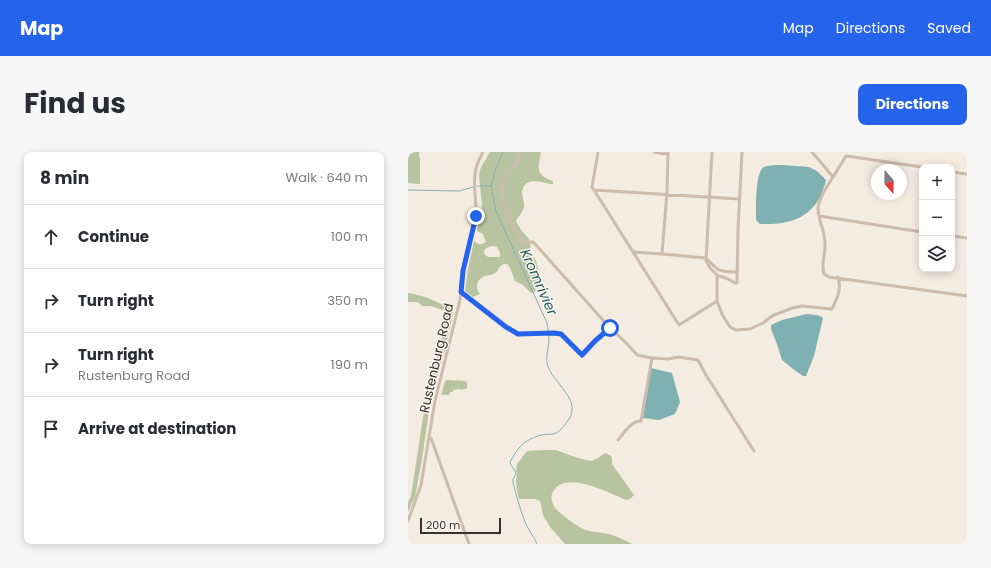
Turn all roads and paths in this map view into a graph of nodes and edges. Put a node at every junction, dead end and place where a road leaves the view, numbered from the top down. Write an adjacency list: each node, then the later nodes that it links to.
1 (483, 152): 28 (street, Rustenburg Road)
2 (519, 152): 31 (street)
3 (598, 152): 14 (street)
4 (654, 152): 5 (street)
5 (668, 152): 15 (street)
6 (712, 152): 16 (street)
7 (742, 152): 17 (street)
8 (812, 152): 13 (street)
9 (846, 154): 10 (street); 13 (street)
10 (919, 166)
11 (955, 172): 12 (street)
12 (967, 174)
13 (833, 177): 18 (street)
14 (594, 190): 15 (street); 22 (street)
15 (666, 194): 16 (street); 23 (street)
16 (709, 198): 17 (street); 24 (street)
17 (739, 199): 25 (street)
18 (819, 216): 19 (street); 27 (street)
19 (919, 232)
20 (955, 236): 21 (street)
21 (967, 238)
22 (634, 252): 23 (street); 30 (street)
23 (662, 254): 24 (street)
24 (706, 258): 25 (street); 26 (street)
25 (737, 272): 26 (street)
26 (717, 275): 30 (street)
27 (838, 278): 29 (street); 30 (street)
28 (461, 292): 31 (street); 33 (street, Rustenburg Road)
29 (967, 296)
30 (717, 300)
31 (610, 328): 32 (street)
32 (652, 358): 34 (street); 35 (street)
33 (430, 438): 36 (street, Rustenburg Road); 37 (street)
34 (618, 440)
35 (754, 451)
36 (408, 521)
37 (469, 544)

